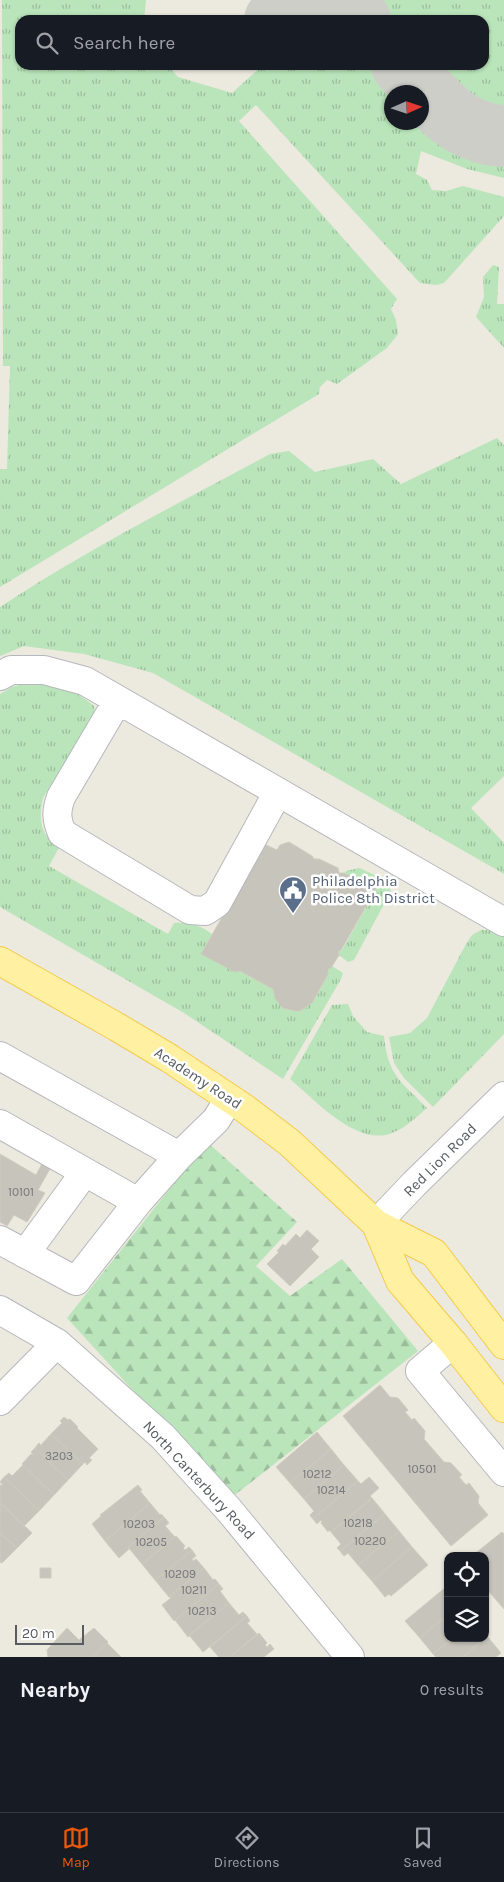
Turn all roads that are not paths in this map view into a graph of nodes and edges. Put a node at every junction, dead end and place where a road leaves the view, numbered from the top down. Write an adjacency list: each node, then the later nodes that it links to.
1 (0, 676): 2 (street)
2 (118, 700): 3 (street); 3 (street)
3 (278, 792): 4 (street)
4 (504, 922)
5 (1, 966): 8 (main road, Academy Road)
6 (0, 1056): 10 (street)
7 (504, 1096): 13 (street, Red Lion Road)
8 (230, 1099): 10 (street); 13 (main road, Academy Road)
9 (0, 1124): 11 (street)
10 (179, 1156): 12 (street)
11 (85, 1172): 12 (street); 15 (street)
12 (138, 1202): 15 (street)
13 (376, 1224): 18 (main road, Academy Road); 19 (main road, Academy Road)
14 (0, 1240): 15 (street)
15 (25, 1254)
16 (0, 1310): 17 (street, North Canterbury Road)
17 (57, 1343): 20 (street); 23 (street, North Canterbury Road)
18 (452, 1343): 21 (main road, Academy Road); 22 (street)
19 (504, 1345)
20 (0, 1401)
21 (504, 1408)
22 (504, 1472)
23 (350, 1657)

